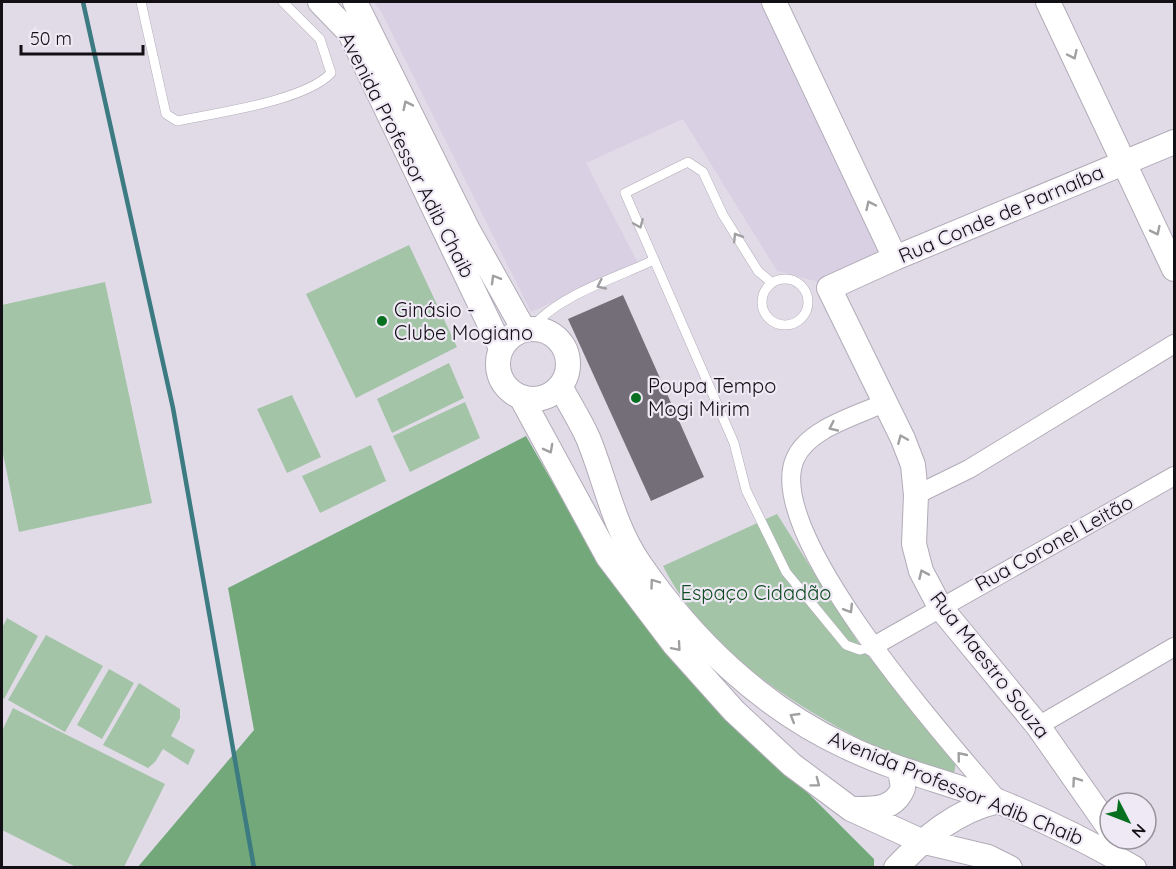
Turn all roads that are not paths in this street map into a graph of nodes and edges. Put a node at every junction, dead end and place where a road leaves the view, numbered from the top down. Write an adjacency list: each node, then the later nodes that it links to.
1 (141, 2): 2 (lane)
2 (283, 2)
3 (320, 2): 16 (main road, Avenida Professor Adib Chaib)
4 (356, 2): 14 (main road, Avenida Professor Adib Chaib, one-way to 4)
5 (1048, 2): 8 (main road, one-way to 8)
6 (780, 3): 9 (main road, one-way to 6)
7 (1174, 142): 8 (main road, Rua Conde de Parnaíba)
8 (1123, 163): 9 (main road, Rua Conde de Parnaíba); 11 (main road, one-way to 11)
9 (895, 258): 13 (main road, Rua Conde de Parnaíba)
10 (654, 260): 12 (lane, one-way to 10); 14 (lane, one-way to 14); 23 (lane)
11 (1174, 269)
12 (772, 283): 13 (lane); 13 (lane)
13 (818, 291): 19 (main road, Rua Maestro Souza)
14 (528, 329): 16 (main road); 17 (main road)
15 (1174, 344): 21 (street)
16 (501, 348): 18 (main road)
17 (560, 386): 18 (main road); 26 (main road, Avenida Professor Adib Chaib, one-way to 17)
18 (521, 397): 28 (main road, one-way to 28)
19 (886, 402): 21 (main road, Rua Maestro Souza, one-way to 19); 23 (street, one-way to 23)
20 (1174, 476): 22 (street, Rua Coronel Leitão)
21 (916, 495): 22 (main road, Rua Maestro Souza, one-way to 21)
22 (940, 607): 23 (street, Rua Coronel Leitão); 25 (main road, Rua Maestro Souza)
23 (872, 647): 27 (street, one-way to 23)
24 (1174, 647): 25 (street)
25 (1038, 726): 29 (main road, Rua Maestro Souza, one-way to 25)
26 (900, 770): 27 (main road, Avenida Professor Adib Chaib); 28 (main road)
27 (998, 801): 30 (main road); 34 (main road, Avenida Professor Adib Chaib)
28 (851, 809): 30 (main road)
29 (1098, 812)
30 (921, 841): 32 (main road); 33 (main road)
31 (1125, 851): 34 (main road)
32 (896, 867)
33 (1010, 867)
34 (1136, 867)

